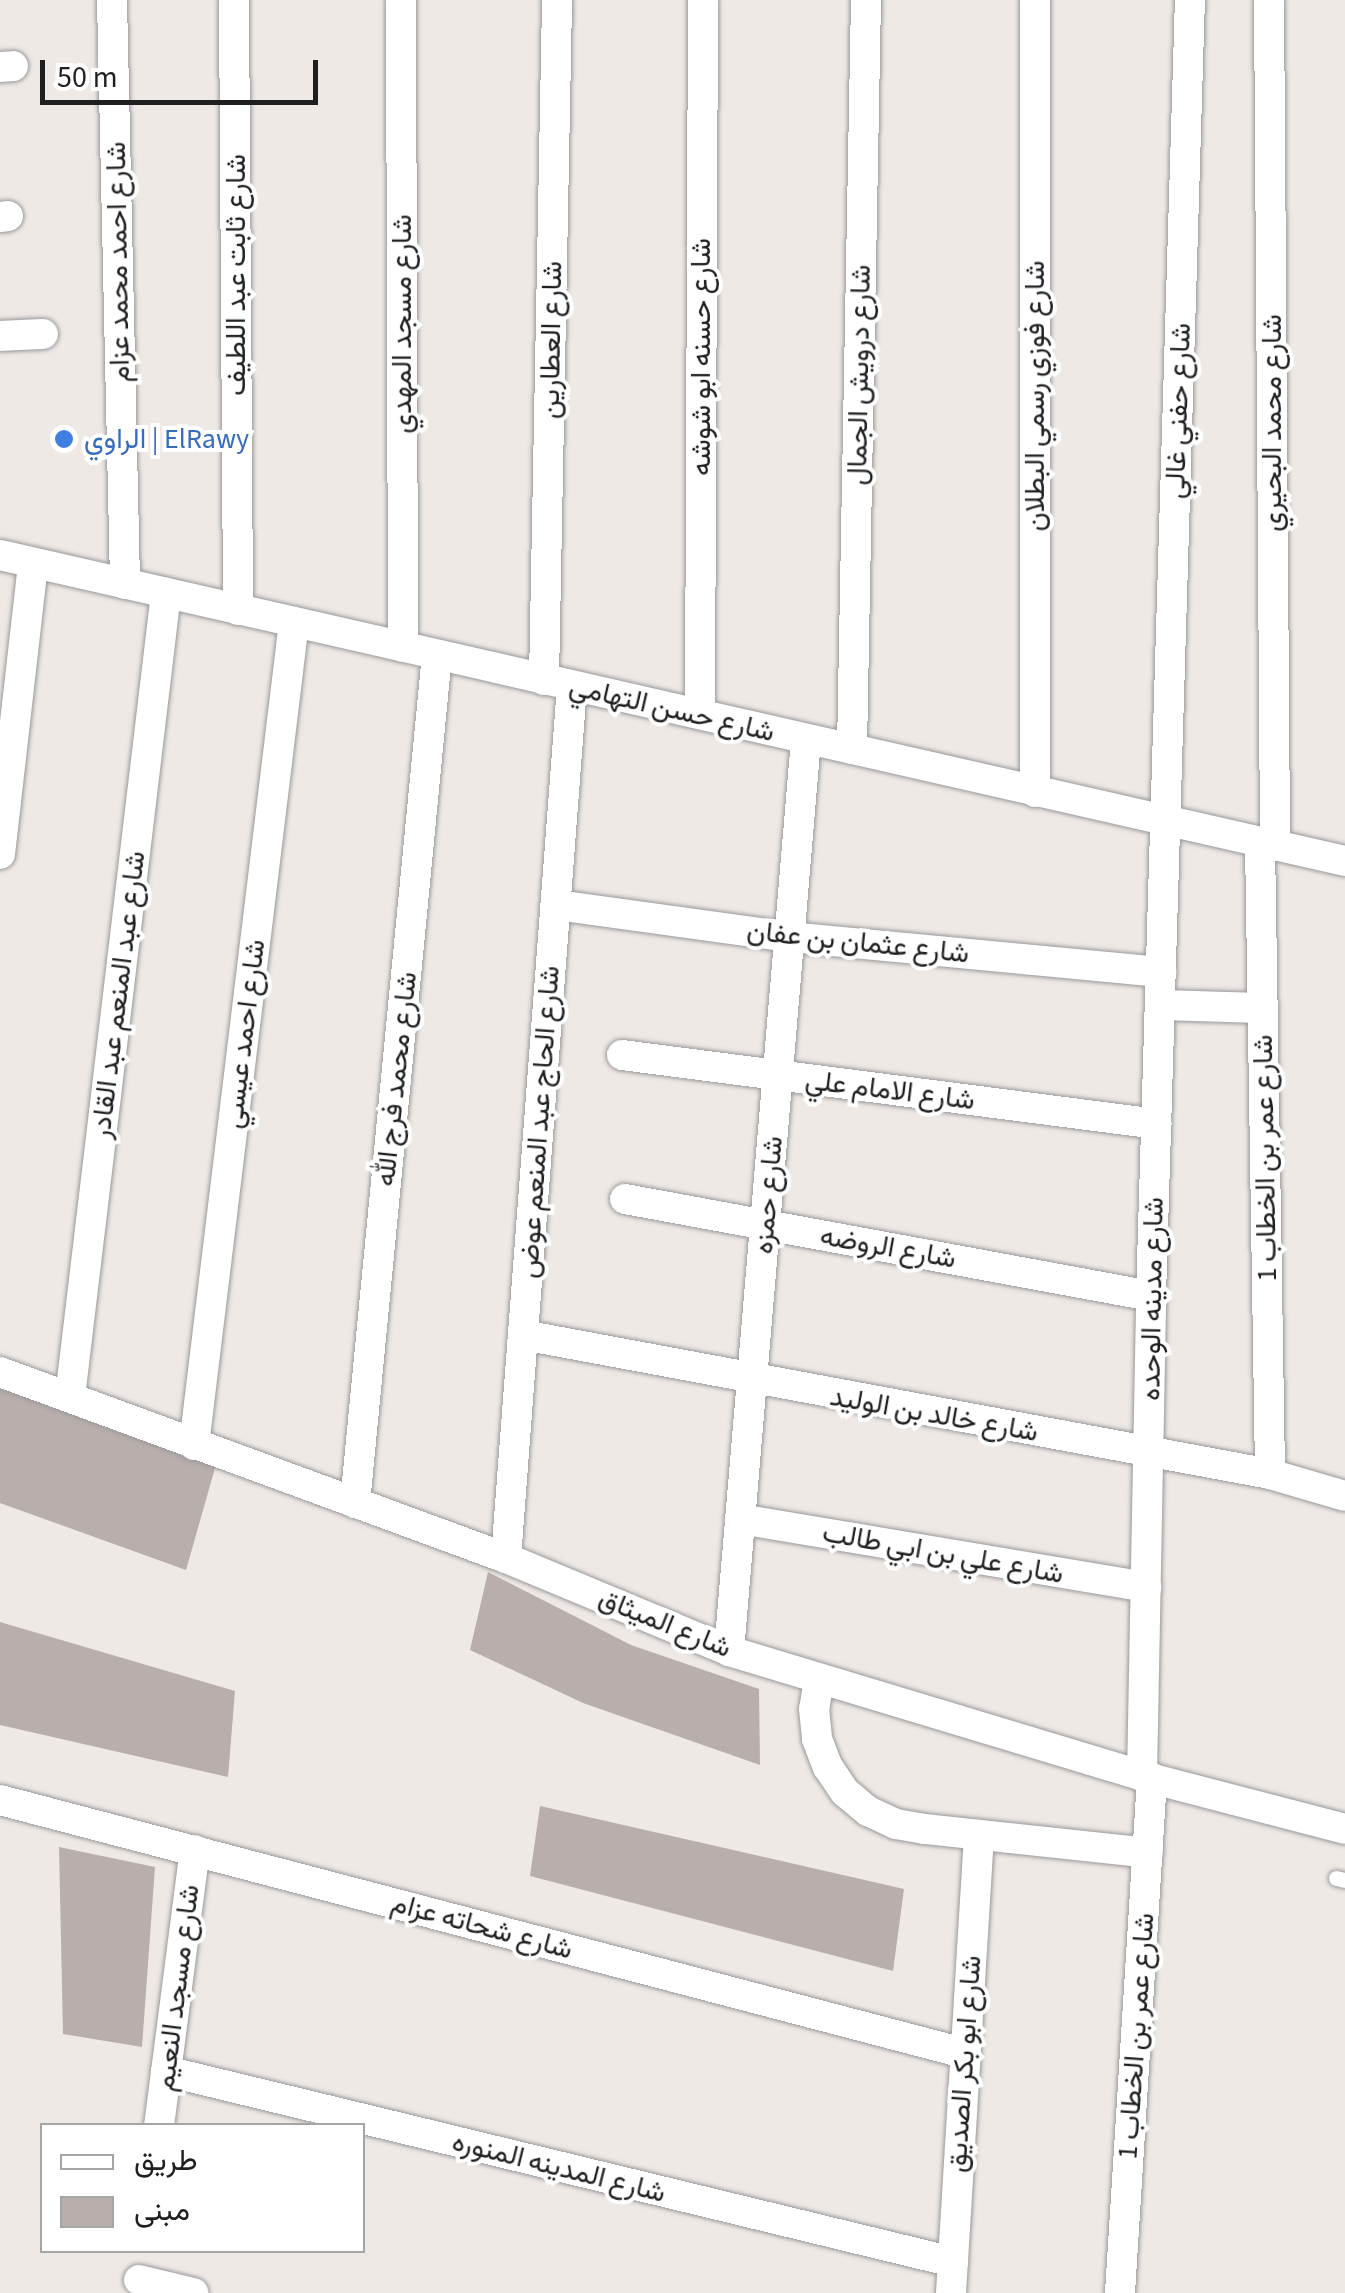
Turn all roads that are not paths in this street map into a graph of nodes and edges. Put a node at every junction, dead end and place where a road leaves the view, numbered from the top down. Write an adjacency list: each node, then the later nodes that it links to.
1 (112, 0): 14 (street, شارع احمد محمد عزام)
2 (234, 0): 16 (street, شارع ثابت عبد اللطيف)
3 (401, 0): 18 (street, شارع مسجد المهدي)
4 (557, 0): 20 (street, شارع العطارين)
5 (703, 0): 21 (street, شارع حسنه ابو شوشه)
6 (866, 0): 23 (street, شارع درويش الجمال)
7 (1034, 0): 24 (street, شارع فوزي رسمي البطلان)
8 (1190, 0): 25 (street, شارع حفني غالي)
9 (1269, 0): 26 (street, شارع محمد البحيري)
10 (43, 334): 11 (street)
11 (0, 336)
12 (0, 555): 13 (street, شارع حسن التهامي)
13 (33, 563): 14 (street, شارع حسن التهامي); 27 (street)
14 (124, 584): 15 (street, شارع حسن التهامي)
15 (166, 593): 16 (street, شارع حسن التهامي); 43 (street, شارع عبد المنعم عبد القادر)
16 (238, 610): 17 (street, شارع حسن التهامي)
17 (294, 622): 18 (street, شارع حسن التهامي); 44 (street, شارع احمد عيسي)
18 (403, 648): 19 (street, شارع حسن التهامي)
19 (437, 655): 20 (street, شارع حسن التهامي); 48 (street, شارع محمد فرج الله)
20 (558, 683): 21 (street, شارع حسن التهامي); 29 (street, شارع الحاج عبد المنعم عوض)
21 (700, 713): 22 (street, شارع حسن التهامي)
22 (806, 739): 23 (street, شارع حسن التهامي); 30 (street, شارع حمزه)
23 (852, 750): 24 (street, شارع حسن التهامي)
24 (1035, 792): 25 (street, شارع حسن التهامي)
25 (1166, 822): 26 (street, شارع حسن التهامي); 31 (street, شارع مدينه الوحده)
26 (1268, 844): 28 (street, شارع حسن التهامي); 33 (street, شارع عمر بن الخطاب 1)
27 (0, 854)
28 (1345, 861)
29 (556, 905): 30 (street, شارع عثمان بن عفان); 40 (street, شارع الحاج عبد المنعم عوض)
30 (790, 937): 31 (street, شارع عثمان بن عفان); 35 (street, شارع حمزه)
31 (1160, 972): 32 (street, شارع مدينه الوحده)
32 (1160, 1005): 33 (street); 36 (street, شارع مدينه الوحده)
33 (1262, 1008): 46 (street, شارع عمر بن الخطاب 1)
34 (622, 1055): 35 (street, شارع الامام علي)
35 (778, 1075): 36 (street, شارع الامام علي); 38 (street, شارع حمزه)
36 (1157, 1124): 39 (street, شارع مدينه الوحده)
37 (625, 1199): 38 (street, شارع الروضه)
38 (765, 1224): 39 (street, شارع الروضه); 42 (street, شارع حمزه)
39 (1151, 1296): 45 (street, شارع مدينه الوحده)
40 (523, 1334): 42 (street, شارع خالد بن الوليد); 50 (street, شارع الحاج عبد المنعم عوض)
41 (0, 1372): 43 (street, شارع الميثاق)
42 (752, 1380): 45 (street, شارع خالد بن الوليد); 49 (street, شارع حمزه)
43 (70, 1397): 44 (street, شارع الميثاق)
44 (194, 1445): 48 (street, شارع الميثاق)
45 (1148, 1453): 46 (street, شارع خالد بن الوليد); 51 (street, شارع مدينه الوحده)
46 (1270, 1474): 47 (street, شارع خالد بن الوليد)
47 (1345, 1496)
48 (355, 1503): 50 (street, شارع الميثاق)
49 (740, 1519): 51 (street, شارع علي بن ابي طالب); 52 (street, شارع حمزه)
50 (506, 1558): 52 (street, شارع الميثاق)
51 (1146, 1587): 54 (street, شارع مدينه الوحده)
52 (729, 1651): 53 (street, شارع الميثاق)
53 (818, 1679): 54 (street, شارع الميثاق); 57 (street)
54 (1147, 1777): 56 (street, شارع الميثاق); 59 (street, شارع عمر بن الخطاب 1)
55 (0, 1800): 58 (street, شارع شحاته عزام)
56 (1345, 1829)
57 (979, 1835): 59 (street); 60 (street, شارع ابو بكر الصديق)
58 (194, 1850): 60 (street, شارع شحاته عزام); 61 (street, شارع مسجد النعيم)
59 (1148, 1852): 67 (street, شارع عمر بن الخطاب 1)
60 (964, 2053): 63 (street, شارع ابو بكر الصديق)
61 (166, 2071): 62 (street, شارع مسجد النعيم); 63 (street, شارع المدينه المنوره)
62 (159, 2123)
63 (953, 2262): 66 (street, شارع ابو بكر الصديق)
64 (140, 2274): 65 (street)
65 (193, 2293)
66 (951, 2293)
67 (1120, 2293)

